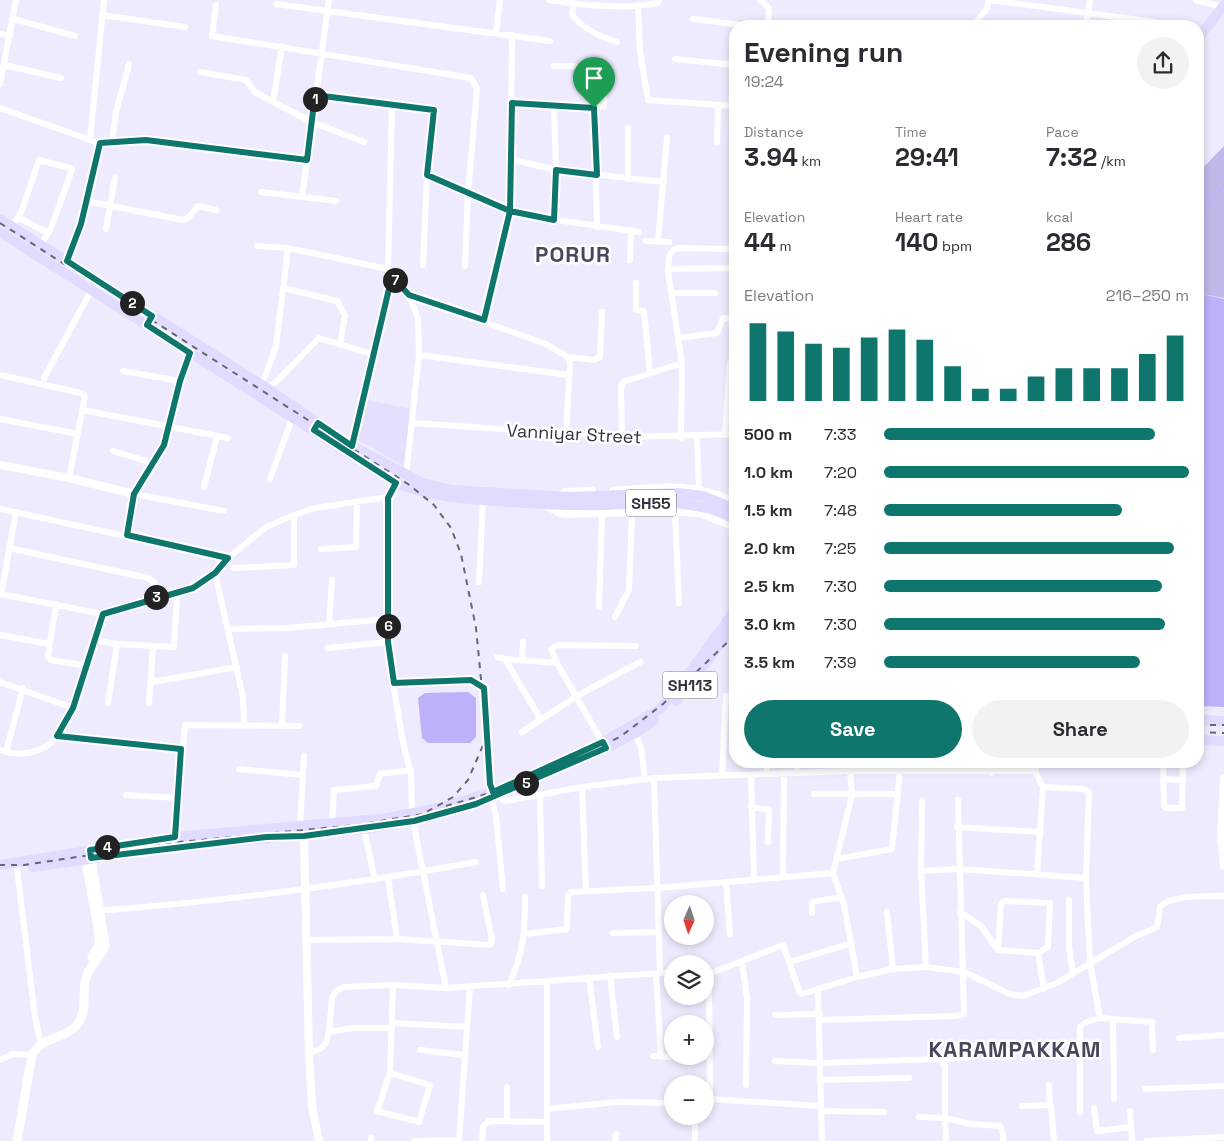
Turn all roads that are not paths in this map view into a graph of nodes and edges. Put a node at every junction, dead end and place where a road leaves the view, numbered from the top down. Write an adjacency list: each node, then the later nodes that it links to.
1 (16, 0): 19 (street)
2 (104, 0): 18 (street)
3 (328, 0): 15 (street)
4 (500, 0): 28 (street)
5 (549, 0): 12 (street)
6 (659, 0): 14 (street)
7 (760, 0): 21 (street)
8 (989, 0): 17 (street); 22 (street)
9 (1090, 0): 17 (street)
10 (1196, 0): 16 (street)
11 (276, 4): 15 (street)
12 (574, 4): 14 (street); 35 (street)
13 (216, 5): 36 (street)
14 (638, 5): 50 (street)
15 (328, 9): 28 (street); 37 (street)
16 (1223, 9): 27 (main road); 33 (main road)
17 (1088, 13): 23 (street); 24 (street)
18 (102, 15): 26 (street); 58 (street)
19 (14, 19): 31 (street); 32 (street)
20 (693, 19): 25 (street)
21 (768, 20)
22 (978, 20)
23 (1087, 20)
24 (1140, 20)
25 (729, 23)
26 (185, 27)
27 (1204, 32)
28 (496, 33): 30 (street)
29 (0, 34): 31 (street)
30 (512, 35): 34 (street); 48 (street)
31 (10, 36): 41 (street)
32 (75, 36)
33 (1204, 38)
34 (550, 41)
35 (617, 42)
36 (282, 46): 37 (street); 47 (street)
37 (320, 52): 46 (street); 72 (street)
38 (675, 59): 40 (street)
39 (129, 64): 59 (street)
40 (729, 64)
41 (4, 65): 44 (street); 45 (street)
42 (554, 66): 54 (street)
43 (200, 72): 47 (street)
44 (61, 78)
45 (0, 84)
46 (315, 95): 49 (street); 55 (street)
47 (273, 102): 55 (street)
48 (512, 103): 51 (street); 63 (street)
49 (392, 105): 66 (street); 100 (street)
50 (718, 105): 52 (street); 61 (street)
51 (554, 106): 54 (street); 65 (street)
52 (729, 106)
53 (0, 108): 58 (street)
54 (594, 108): 67 (street)
55 (312, 122): 60 (street); 64 (street)
56 (628, 128): 69 (street)
57 (667, 138): 70 (street)
58 (90, 140): 62 (street)
59 (112, 142): 62 (street); 64 (street)
60 (364, 142)
61 (717, 142)
62 (100, 143): 74 (street)
63 (510, 159): 65 (street); 78 (street)
64 (307, 160): 73 (street)
65 (556, 170): 67 (street); 80 (street)
66 (427, 175): 72 (street); 97 (street)
67 (597, 175): 69 (street); 82 (street)
68 (115, 178): 76 (street)
69 (628, 179): 70 (street)
70 (664, 182): 89 (street)
71 (261, 192): 73 (street)
72 (468, 193): 78 (street); 98 (street)
73 (302, 197): 75 (street)
74 (86, 201): 76 (street); 96 (street)
75 (336, 201)
76 (110, 206): 77 (street); 83 (street)
77 (216, 210)
78 (510, 211): 80 (street); 111 (street)
79 (0, 219): 81 (main road, SH55)
80 (554, 220): 82 (street)
81 (15, 222): 87 (street); 87 (street); 91 (main road, SH55)
82 (597, 227): 84 (street)
83 (106, 229)
84 (631, 231): 86 (street); 95 (street)
85 (0, 232): 105 (main road, SH55)
86 (639, 232)
87 (48, 233): 91 (street)
88 (646, 241): 89 (street)
89 (658, 241): 90 (street)
90 (669, 242)
91 (41, 245): 96 (main road, SH55)
92 (258, 246): 93 (street)
93 (288, 248): 100 (street); 104 (street)
94 (729, 249): 101 (street)
95 (630, 260)
96 (67, 261): 112 (main road, SH55)
97 (423, 265)
98 (465, 266)
99 (729, 268): 101 (street)
100 (388, 269): 102 (street)
101 (668, 269): 106 (street)
102 (392, 276): 108 (street); 116 (street)
103 (636, 283): 121 (street)
104 (283, 288): 114 (street); 127 (street)
105 (92, 289): 112 (main road, SH55); 125 (street)
106 (672, 293): 107 (street); 113 (street)
107 (715, 293)
108 (409, 295): 111 (street); 117 (street)
109 (602, 312): 118 (street)
110 (729, 318): 113 (street)
111 (484, 320): 118 (street)
112 (150, 321): 115 (main road, SH55)
113 (678, 338): 119 (street)
114 (340, 345): 116 (street); 127 (street)
115 (196, 353): 126 (street); 127 (main road, SH55); 129 (main road, SH55)
116 (372, 354): 143 (street)
117 (419, 355): 123 (street); 131 (street)
118 (568, 357): 123 (street)
119 (682, 363): 121 (street); 142 (street)
120 (123, 371): 126 (street)
121 (650, 373): 141 (street)
122 (0, 375): 128 (street)
123 (569, 375): 135 (street)
124 (729, 377): 136 (street)
125 (44, 378)
126 (180, 381): 132 (street)
127 (264, 386): 133 (main road, SH55)
128 (83, 410): 132 (street); 134 (street)
129 (293, 416): 133 (main road, SH55); 149 (street)
130 (0, 419): 134 (street)
131 (413, 424): 135 (street, Vanniyar Street); 147 (street)
132 (170, 426): 138 (street); 145 (street)
133 (316, 427): 143 (main road, SH55); 150 (main road, SH55)
134 (78, 434): 148 (street)
135 (566, 435): 141 (street, Vanniyar Street)
136 (725, 435): 137 (street, Vanniyar Street); 139 (street, Vanniyar Street)
137 (729, 435)
138 (217, 436): 140 (street); 151 (street)
139 (697, 437): 142 (street, Vanniyar Street); 152 (street)
140 (228, 438)
141 (622, 438): 142 (street, Vanniyar Street)
142 (681, 438)
143 (352, 446): 147 (main road, SH55)
144 (113, 451): 145 (street)
145 (153, 463): 153 (street)
146 (0, 465): 148 (street)
147 (406, 476): 155 (main road, SH55)
148 (69, 478): 153 (street)
149 (270, 479)
150 (396, 483): 154 (street); 156 (main road, SH55)
151 (204, 487)
152 (699, 489): 155 (street); 157 (street)
153 (134, 494): 162 (street); 170 (street)
154 (388, 498): 158 (street); 187 (street)
155 (564, 499): 159 (main road, SH55); 160 (main road, SH55); 168 (main road, SH55)
156 (483, 500): 159 (main road, SH55); 177 (street)
157 (729, 500)
158 (357, 502): 167 (street); 172 (street)
159 (544, 504): 166 (street)
160 (729, 507)
161 (0, 509): 164 (street)
162 (224, 511)
163 (675, 511): 165 (street); 169 (street); 181 (street)
164 (16, 512): 170 (street); 171 (street)
165 (632, 513): 166 (street); 185 (street)
166 (602, 514): 183 (street)
167 (294, 515): 173 (street); 174 (street)
168 (729, 516)
169 (729, 525)
170 (127, 535): 173 (street)
171 (9, 548): 179 (street); 180 (street)
172 (321, 549)
173 (228, 558): 175 (street)
174 (234, 568)
175 (215, 573): 178 (street); 189 (street)
176 (332, 580): 188 (street)
177 (478, 582)
178 (177, 593): 180 (street); 197 (street)
179 (1, 594): 182 (street)
180 (156, 597): 184 (street)
181 (679, 603)
182 (56, 604): 184 (street); 195 (street)
183 (599, 607)
184 (103, 614): 192 (street)
185 (615, 617)
186 (729, 618): 223 (main road, SH113)
187 (388, 619): 188 (street); 193 (street)
188 (329, 624): 189 (street)
189 (228, 629): 207 (street)
190 (729, 633): 223 (main road, SH113)
191 (0, 635): 195 (street)
192 (96, 640): 196 (street); 206 (street)
193 (388, 642): 199 (street); 210 (street)
194 (523, 642): 203 (street)
195 (48, 644): 206 (street)
196 (117, 644): 197 (street); 214 (street)
197 (153, 646): 209 (street)
198 (636, 646): 205 (street)
199 (328, 648)
200 (285, 656): 221 (street)
201 (497, 657): 202 (street)
202 (505, 659): 203 (street); 217 (street)
203 (522, 660): 205 (street)
204 (640, 662): 212 (street)
205 (557, 663): 212 (street)
206 (87, 666): 216 (street)
207 (237, 667): 209 (street); 220 (street)
208 (0, 682): 211 (street)
209 (152, 682): 215 (street)
210 (394, 683): 239 (street); 261 (street)
211 (23, 688): 216 (street); 230 (street)
212 (577, 696): 217 (street); 228 (street)
213 (726, 696): 248 (street)
214 (108, 704)
215 (149, 704)
216 (73, 708): 225 (street)
217 (541, 720): 224 (street)
218 (1204, 720): 219 (main road)
219 (1224, 721)
220 (244, 724): 221 (street); 229 (street)
221 (282, 726): 222 (street)
222 (299, 726)
223 (633, 730): 228 (main road, SH113); 252 (street)
224 (522, 732)
225 (57, 736): 229 (street); 230 (street)
226 (1204, 740): 227 (main road)
227 (1224, 741)
228 (604, 745): 261 (main road, SH113)
229 (181, 749): 264 (street)
230 (3, 751)
231 (304, 756): 247 (street)
232 (767, 768): 243 (street)
233 (797, 768): 245 (street)
234 (991, 768): 246 (street)
235 (1036, 768): 242 (street)
236 (1163, 768): 253 (street)
237 (1183, 768): 254 (street)
238 (239, 769): 247 (street)
239 (411, 770): 268 (street); 269 (street)
240 (850, 771): 241 (street); 245 (street); 263 (street)
241 (900, 771): 246 (street); 259 (street)
242 (1035, 771): 246 (street); 256 (street)
243 (767, 773): 244 (street); 249 (street)
244 (784, 773): 245 (street); 290 (street)
245 (797, 773)
246 (991, 773)
247 (302, 775): 272 (street)
248 (722, 775): 249 (street); 250 (street)
249 (751, 775): 267 (street)
250 (654, 778): 252 (street); 296 (street)
251 (1224, 778): 257 (street)
252 (645, 779): 255 (street)
253 (1164, 780): 254 (street); 254 (street)
254 (1183, 780)
255 (582, 787): 262 (street); 299 (street)
256 (1043, 787): 273 (street); 291 (street)
257 (1224, 793): 275 (street)
258 (814, 794): 263 (street)
259 (898, 794): 263 (street); 278 (street)
260 (126, 795): 264 (street)
261 (494, 795): 262 (street); 268 (main road, SH113); 297 (street)
262 (540, 795): 295 (street)
263 (852, 795): 278 (street)
264 (178, 798): 274 (street)
265 (958, 800): 270 (street)
266 (922, 801): 286 (street)
267 (751, 807): 276 (street); 293 (street)
268 (413, 817): 269 (main road, SH113); 271 (main road, SH113); 285 (street)
269 (332, 824): 272 (main road, SH113)
270 (957, 827): 273 (street); 282 (street)
271 (364, 829): 272 (main road, SH113); 292 (street)
272 (302, 831): 274 (main road, SH113); 277 (main road, SH113); 298 (street)
273 (1041, 832): 288 (street)
274 (175, 837): 277 (main road, SH113)
275 (1223, 838): 281 (street)
276 (768, 842)
277 (87, 854): 280 (main road, SH113); 283 (main road, SH113); 305 (main road)
278 (837, 859): 287 (street)
279 (476, 862): 285 (street)
280 (0, 865)
281 (1224, 866)
282 (958, 869): 286 (street); 288 (street); 307 (street)
283 (17, 870): 284 (main road, SH113); 349 (street)
284 (0, 871)
285 (423, 871): 289 (street); 315 (street)
286 (921, 871): 322 (street)
287 (833, 873): 290 (street); 303 (street)
288 (1037, 875): 291 (street)
289 (388, 877): 292 (street); 313 (street)
290 (782, 877): 293 (street)
291 (1086, 878): 321 (street)
292 (375, 880): 298 (street)
293 (754, 880): 294 (street)
294 (726, 882): 296 (street); 312 (street)
295 (542, 886)
296 (657, 888): 299 (street); 309 (street)
297 (503, 889)
298 (305, 890): 305 (street); 314 (street)
299 (586, 890): 311 (street)
300 (483, 895): 315 (street)
301 (1224, 896): 321 (street)
302 (525, 897): 311 (street)
303 (842, 897): 308 (street); 316 (street)
304 (1070, 900): 328 (street)
305 (98, 911): 349 (main road)
306 (887, 912): 323 (street)
307 (960, 912): 317 (street); 325 (street)
308 (812, 913)
309 (659, 932): 310 (street); 326 (street)
310 (613, 933)
311 (525, 934): 334 (street)
312 (730, 934)
313 (397, 939): 314 (street); 315 (street)
314 (306, 940): 353 (street)
315 (437, 941): 336 (street)
316 (852, 943): 320 (street); 331 (street)
317 (998, 950): 318 (street); 318 (street)
318 (1038, 953): 337 (street)
319 (742, 961): 320 (street); 324 (street); 366 (street)
320 (790, 962): 338 (street)
321 (1090, 962): 328 (street); 341 (street)
322 (926, 968): 323 (street); 325 (street)
323 (893, 969): 331 (street)
324 (714, 971)
325 (964, 972): 337 (street); 340 (street)
326 (658, 973): 327 (street); 329 (street); 357 (street)
327 (664, 973)
328 (1073, 973): 337 (street)
329 (610, 975): 330 (street); 346 (street)
330 (589, 977): 332 (street); 350 (street)
331 (857, 977): 338 (street)
332 (546, 981): 334 (street); 377 (street)
333 (394, 985): 336 (street); 343 (street); 345 (street)
334 (509, 985): 335 (street)
335 (470, 987): 336 (street); 344 (street)
336 (446, 988)
337 (1044, 989)
338 (818, 991): 340 (street)
339 (775, 1015): 340 (street)
340 (820, 1017): 362 (street)
341 (1100, 1018): 342 (street); 381 (street)
342 (1113, 1020): 352 (street); 371 (street)
343 (392, 1026): 344 (street); 345 (street); 363 (street)
344 (467, 1027): 355 (street)
345 (330, 1032): 353 (street)
346 (617, 1036)
347 (1224, 1036): 348 (street)
348 (1179, 1038)
349 (41, 1041): 354 (main road)
350 (598, 1047)
351 (420, 1050): 355 (street)
352 (1153, 1050)
353 (309, 1053): 391 (street)
354 (30, 1054): 360 (street); 389 (main road); 390 (main road)
355 (464, 1055): 393 (street)
356 (653, 1056): 357 (street)
357 (661, 1057)
358 (968, 1058): 359 (street)
359 (940, 1059): 362 (street); 383 (street)
360 (0, 1060)
361 (775, 1061): 362 (street)
362 (820, 1063): 365 (street)
363 (390, 1074): 363 (street)
364 (909, 1078): 365 (street)
365 (820, 1080): 378 (street)
366 (746, 1085)
367 (1049, 1085): 374 (street)
368 (1224, 1086): 370 (street)
369 (507, 1087): 384 (street)
370 (1145, 1089)
371 (1114, 1099)
372 (714, 1101): 378 (street)
373 (664, 1103): 377 (street)
374 (1050, 1105): 375 (street); 400 (street)
375 (1022, 1106)
376 (1094, 1108): 387 (street)
377 (547, 1109): 385 (street)
378 (820, 1109): 380 (street); 397 (street)
379 (1130, 1111): 387 (street)
380 (884, 1112)
381 (1080, 1112)
382 (919, 1117): 383 (street)
383 (946, 1118): 398 (street); 399 (street)
384 (507, 1120): 385 (street); 394 (street)
385 (547, 1122): 395 (street)
386 (695, 1125): 396 (street)
387 (1131, 1127): 401 (street)
388 (1224, 1137): 402 (street)
389 (11, 1141)
390 (17, 1141)
391 (319, 1141)
392 (415, 1141): 393 (street)
393 (459, 1141)
394 (482, 1141)
395 (547, 1141)
396 (695, 1141)
397 (822, 1141)
398 (946, 1141)
399 (1003, 1141)
400 (1054, 1141)
401 (1132, 1141)
402 (1146, 1141)

